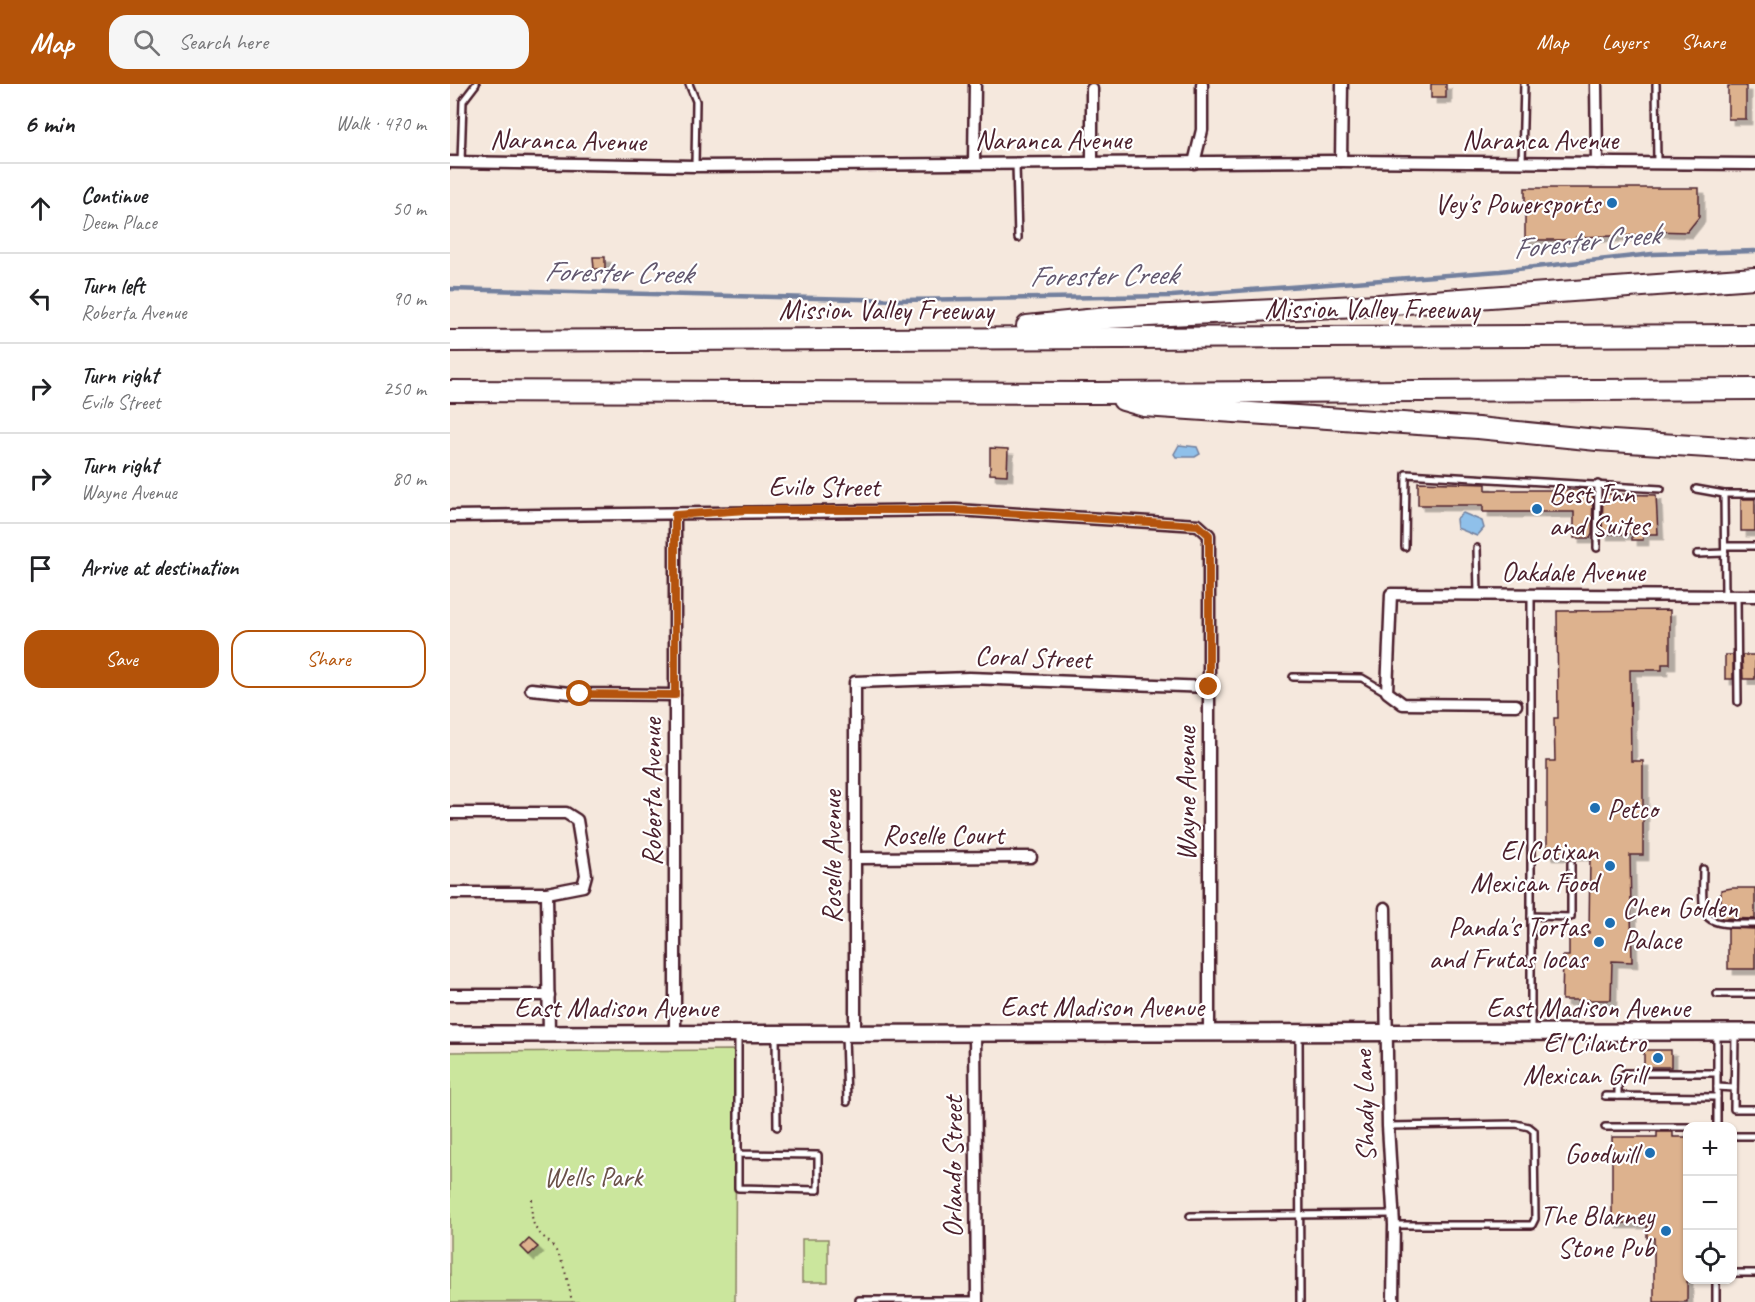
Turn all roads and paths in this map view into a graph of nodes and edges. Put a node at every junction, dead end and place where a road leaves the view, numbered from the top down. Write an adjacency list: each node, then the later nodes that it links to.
1 (476, 84): 11 (lane)
2 (688, 84): 20 (lane)
3 (975, 84): 18 (street)
4 (1202, 84): 12 (street)
5 (1342, 84): 10 (street)
6 (1524, 84): 15 (lane)
7 (1596, 84): 16 (street)
8 (1656, 84): 17 (lane, Naranca Avenue)
9 (1092, 89): 14 (street)
10 (1341, 161): 12 (street, Naranca Avenue); 15 (street, Naranca Avenue)
11 (455, 162): 20 (street, Naranca Avenue)
12 (1194, 162): 14 (street, Naranca Avenue)
13 (1016, 163): 14 (street, Naranca Avenue); 18 (street, Naranca Avenue); 21 (lane)
14 (1092, 163)
15 (1522, 163): 16 (street, Naranca Avenue)
16 (1596, 163): 17 (street, Naranca Avenue)
17 (1657, 163): 19 (street, Naranca Avenue)
18 (974, 164): 20 (street, Naranca Avenue)
19 (1755, 164)
20 (696, 166)
21 (1018, 238)
22 (1755, 278): 24 (highway)
23 (1755, 335): 24 (highway, Mission Valley Freeway)
24 (910, 338): 25 (highway, Mission Valley Freeway)
25 (450, 341)
26 (1755, 389): 28 (highway)
27 (450, 391): 28 (highway)
28 (1095, 393): 29 (highway)
29 (1755, 450)
30 (1598, 484): 31 (lane); 39 (lane); 41 (lane)
31 (1661, 489)
32 (1696, 489): 33 (lane)
33 (1724, 494): 34 (lane); 42 (lane)
34 (1755, 494)
35 (675, 515): 36 (street, Evilo Street); 37 (street, Evilo Street); 54 (street, Roberta Avenue)
36 (450, 516)
37 (1198, 525): 51 (street, Wayne Avenue)
38 (1755, 546): 42 (lane)
39 (1405, 547)
40 (1478, 548): 44 (lane)
41 (1597, 548)
42 (1725, 550): 43 (lane); 46 (lane)
43 (1697, 554)
44 (1478, 594): 45 (street, Oakdale Avenue); 53 (street, Oakdale Avenue)
45 (1531, 594): 46 (street, Oakdale Avenue); 65 (lane)
46 (1725, 596): 47 (street, Oakdale Avenue)
47 (1737, 596): 48 (street, Oakdale Avenue); 55 (lane)
48 (1755, 596)
49 (1293, 677): 53 (lane)
50 (855, 682): 51 (street, Coral Street); 59 (street, Roselle Avenue)
51 (1209, 687): 71 (street, Wayne Avenue)
52 (531, 689): 54 (street)
53 (1387, 692): 56 (street)
54 (675, 695): 72 (street, Roberta Avenue)
55 (1738, 702)
56 (1516, 705)
57 (450, 813): 63 (street)
58 (1031, 857): 59 (street, Roselle Court)
59 (855, 858): 75 (street, Roselle Avenue)
60 (1571, 863): 65 (lane)
61 (1703, 869): 66 (lane)
62 (450, 893): 63 (street)
63 (548, 893): 70 (street)
64 (1385, 908): 82 (street, Shady Lane)
65 (1531, 916): 78 (lane)
66 (1755, 924)
67 (1717, 994): 68 (lane)
68 (1755, 994)
69 (450, 995): 70 (street)
70 (549, 995): 84 (street)
71 (1209, 1031): 76 (street, East Madison Avenue); 77 (street, East Madison Avenue)
72 (675, 1032): 73 (street, East Madison Avenue); 84 (street, East Madison Avenue)
73 (738, 1032): 74 (street, East Madison Avenue); 100 (lane)
74 (776, 1032): 75 (street, East Madison Avenue); 95 (lane)
75 (850, 1032): 76 (street, East Madison Avenue); 91 (lane)
76 (975, 1032): 109 (street, Orlando Street)
77 (1299, 1032): 82 (street, East Madison Avenue); 102 (lane)
78 (1531, 1032): 79 (street, East Madison Avenue); 82 (street, East Madison Avenue)
79 (1717, 1032): 80 (street, East Madison Avenue); 85 (lane)
80 (1735, 1032): 81 (street, East Madison Avenue); 87 (lane)
81 (1755, 1032)
82 (1386, 1033): 94 (street, Shady Lane)
83 (450, 1034): 84 (street, East Madison Avenue)
84 (549, 1035)
85 (1717, 1073): 86 (lane); 89 (lane)
86 (1717, 1087): 87 (lane); 90 (lane)
87 (1734, 1088): 92 (lane)
88 (1605, 1096): 89 (lane)
89 (1618, 1096): 90 (lane)
90 (1717, 1097): 93 (lane)
91 (847, 1102)
92 (1755, 1109)
93 (1717, 1122)
94 (1388, 1125): 104 (street, Shady Lane); 104 (lane)
95 (777, 1127)
96 (1605, 1127): 97 (lane)
97 (1683, 1127)
98 (1737, 1136): 99 (lane)
99 (1755, 1136)
100 (738, 1154): 100 (lane)
101 (532, 1198): 110 (path)
102 (1300, 1215): 103 (lane); 104 (lane); 111 (lane)
103 (1190, 1216)
104 (1394, 1220): 112 (street, Shady Lane)
105 (1737, 1273): 106 (lane)
106 (1755, 1273)
107 (1716, 1284): 113 (lane)
108 (859, 1300): 109 (lane)
109 (977, 1301)
110 (572, 1302)
111 (1300, 1302)
112 (1392, 1302)
113 (1716, 1302)

